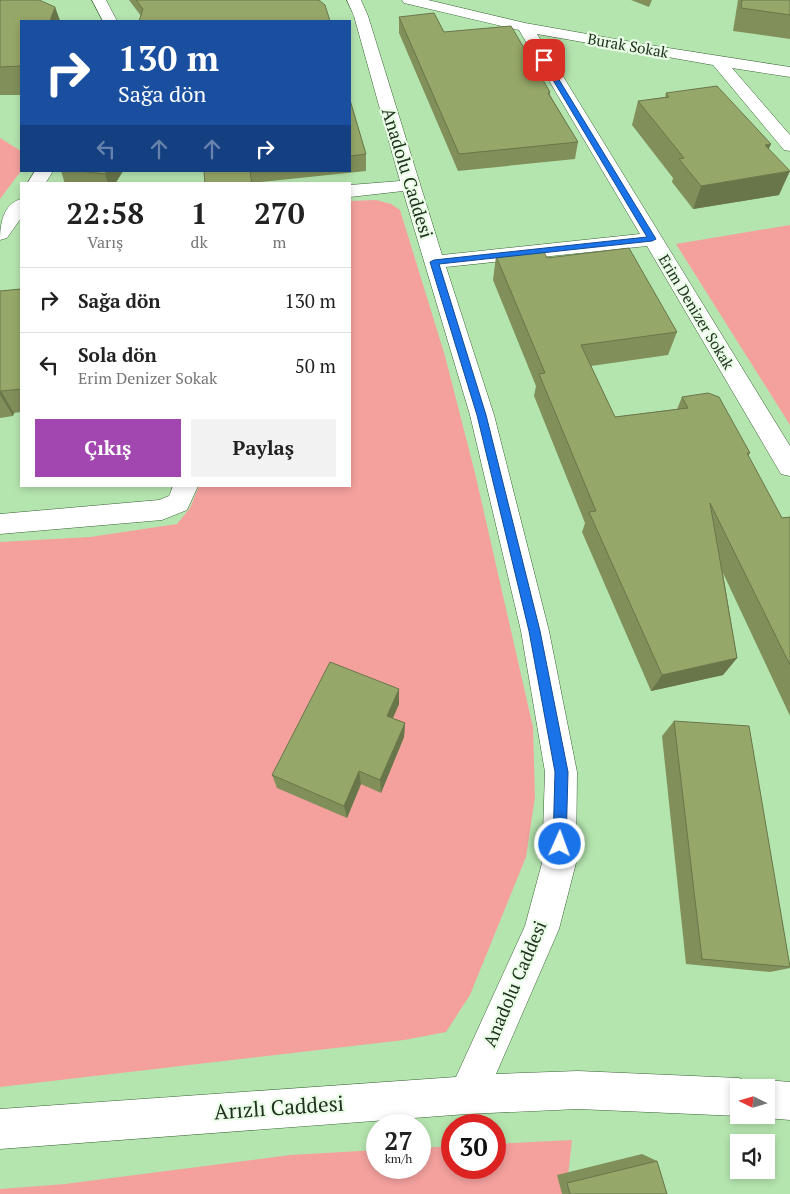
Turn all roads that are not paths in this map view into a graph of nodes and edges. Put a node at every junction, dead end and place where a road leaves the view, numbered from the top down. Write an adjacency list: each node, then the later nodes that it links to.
1 (99, 0): 4 (street)
2 (354, 0): 9 (street, Anadolu Caddesi)
3 (409, 0): 5 (street, Burak Sokak)
4 (109, 20)
5 (525, 27): 6 (street, Burak Sokak); 13 (street, Erim Denizer Sokak)
6 (718, 61): 7 (street, Burak Sokak); 8 (street)
7 (790, 72)
8 (790, 146)
9 (410, 185): 10 (street); 14 (street, Anadolu Caddesi)
10 (351, 191)
11 (19, 212): 12 (street)
12 (0, 234)
13 (652, 239): 14 (street); 15 (street, Erim Denizer Sokak)
14 (434, 262): 18 (street, Anadolu Caddesi)
15 (790, 468)
16 (186, 487): 17 (street)
17 (0, 524)
18 (466, 1095): 19 (street, Arızlı Caddesi); 22 (street, Arızlı Caddesi)
19 (730, 1097)
20 (775, 1100): 21 (street)
21 (790, 1102)
22 (0, 1129)

